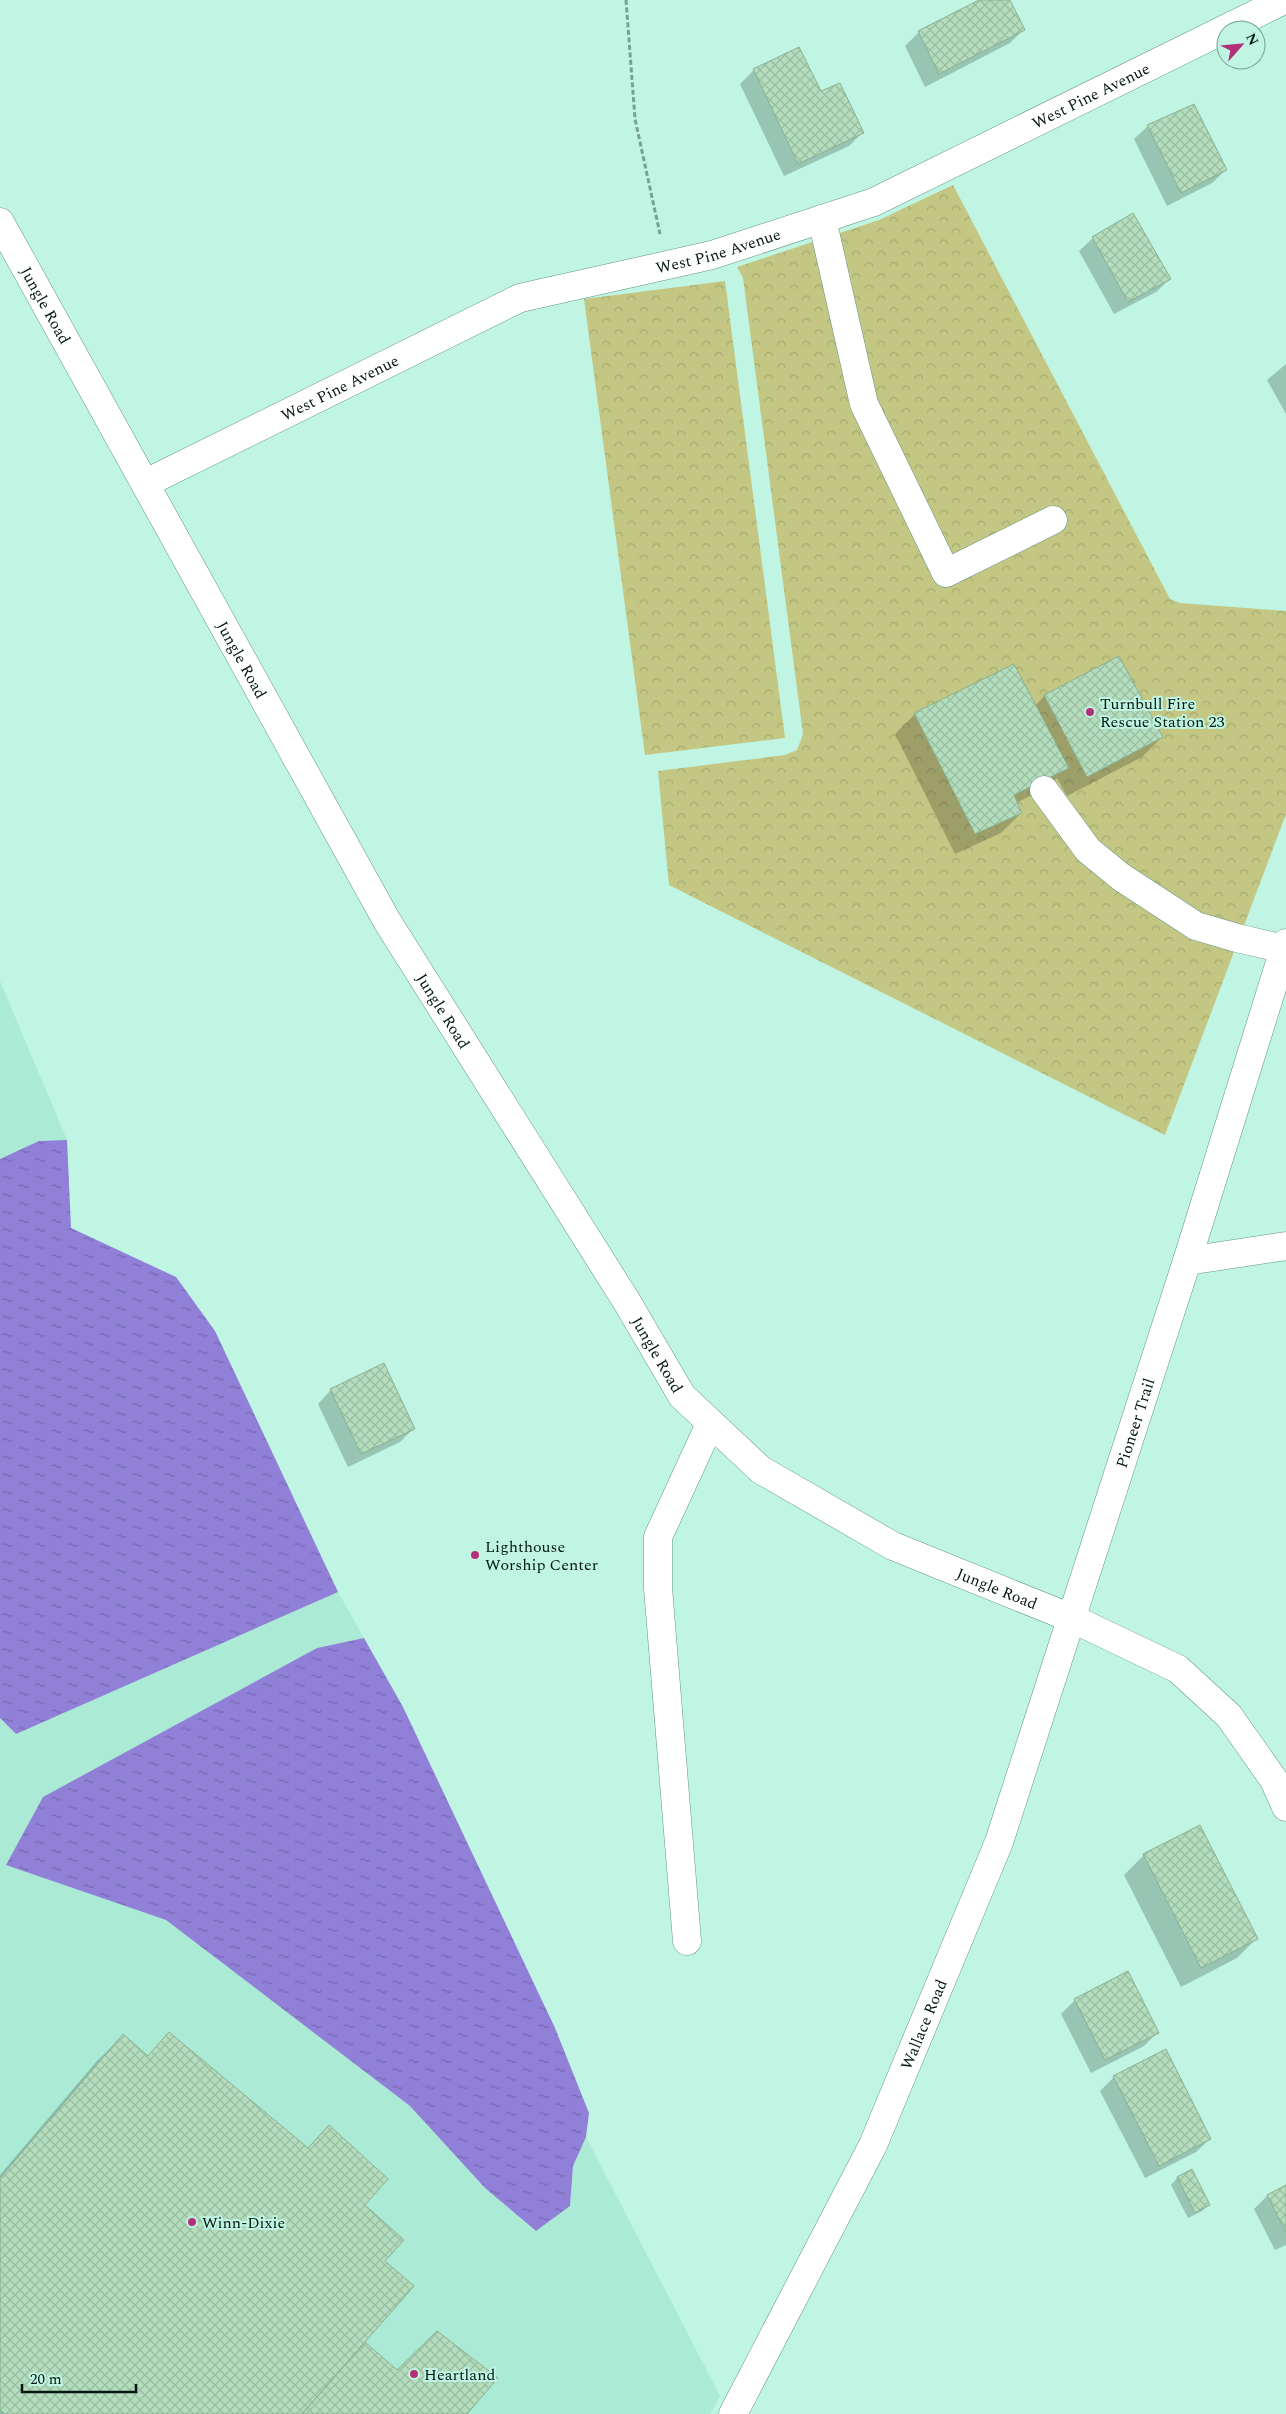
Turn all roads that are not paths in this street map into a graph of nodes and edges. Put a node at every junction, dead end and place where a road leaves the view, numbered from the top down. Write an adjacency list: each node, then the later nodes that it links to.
1 (1284, 0): 2 (street, West Pine Avenue)
2 (822, 219): 4 (street, West Pine Avenue); 5 (street)
3 (0, 222): 4 (street, Jungle Road)
4 (146, 483): 10 (street, Jungle Road)
5 (1053, 520)
6 (1044, 790): 7 (street)
7 (1285, 946): 9 (street, Pioneer Trail)
8 (1286, 1246): 9 (street)
9 (1187, 1261): 11 (street, Pioneer Trail)
10 (710, 1424): 11 (street, Jungle Road); 13 (street)
11 (1071, 1618): 12 (street); 14 (street, Wallace Road)
12 (1286, 1808)
13 (686, 1942)
14 (733, 2414)

